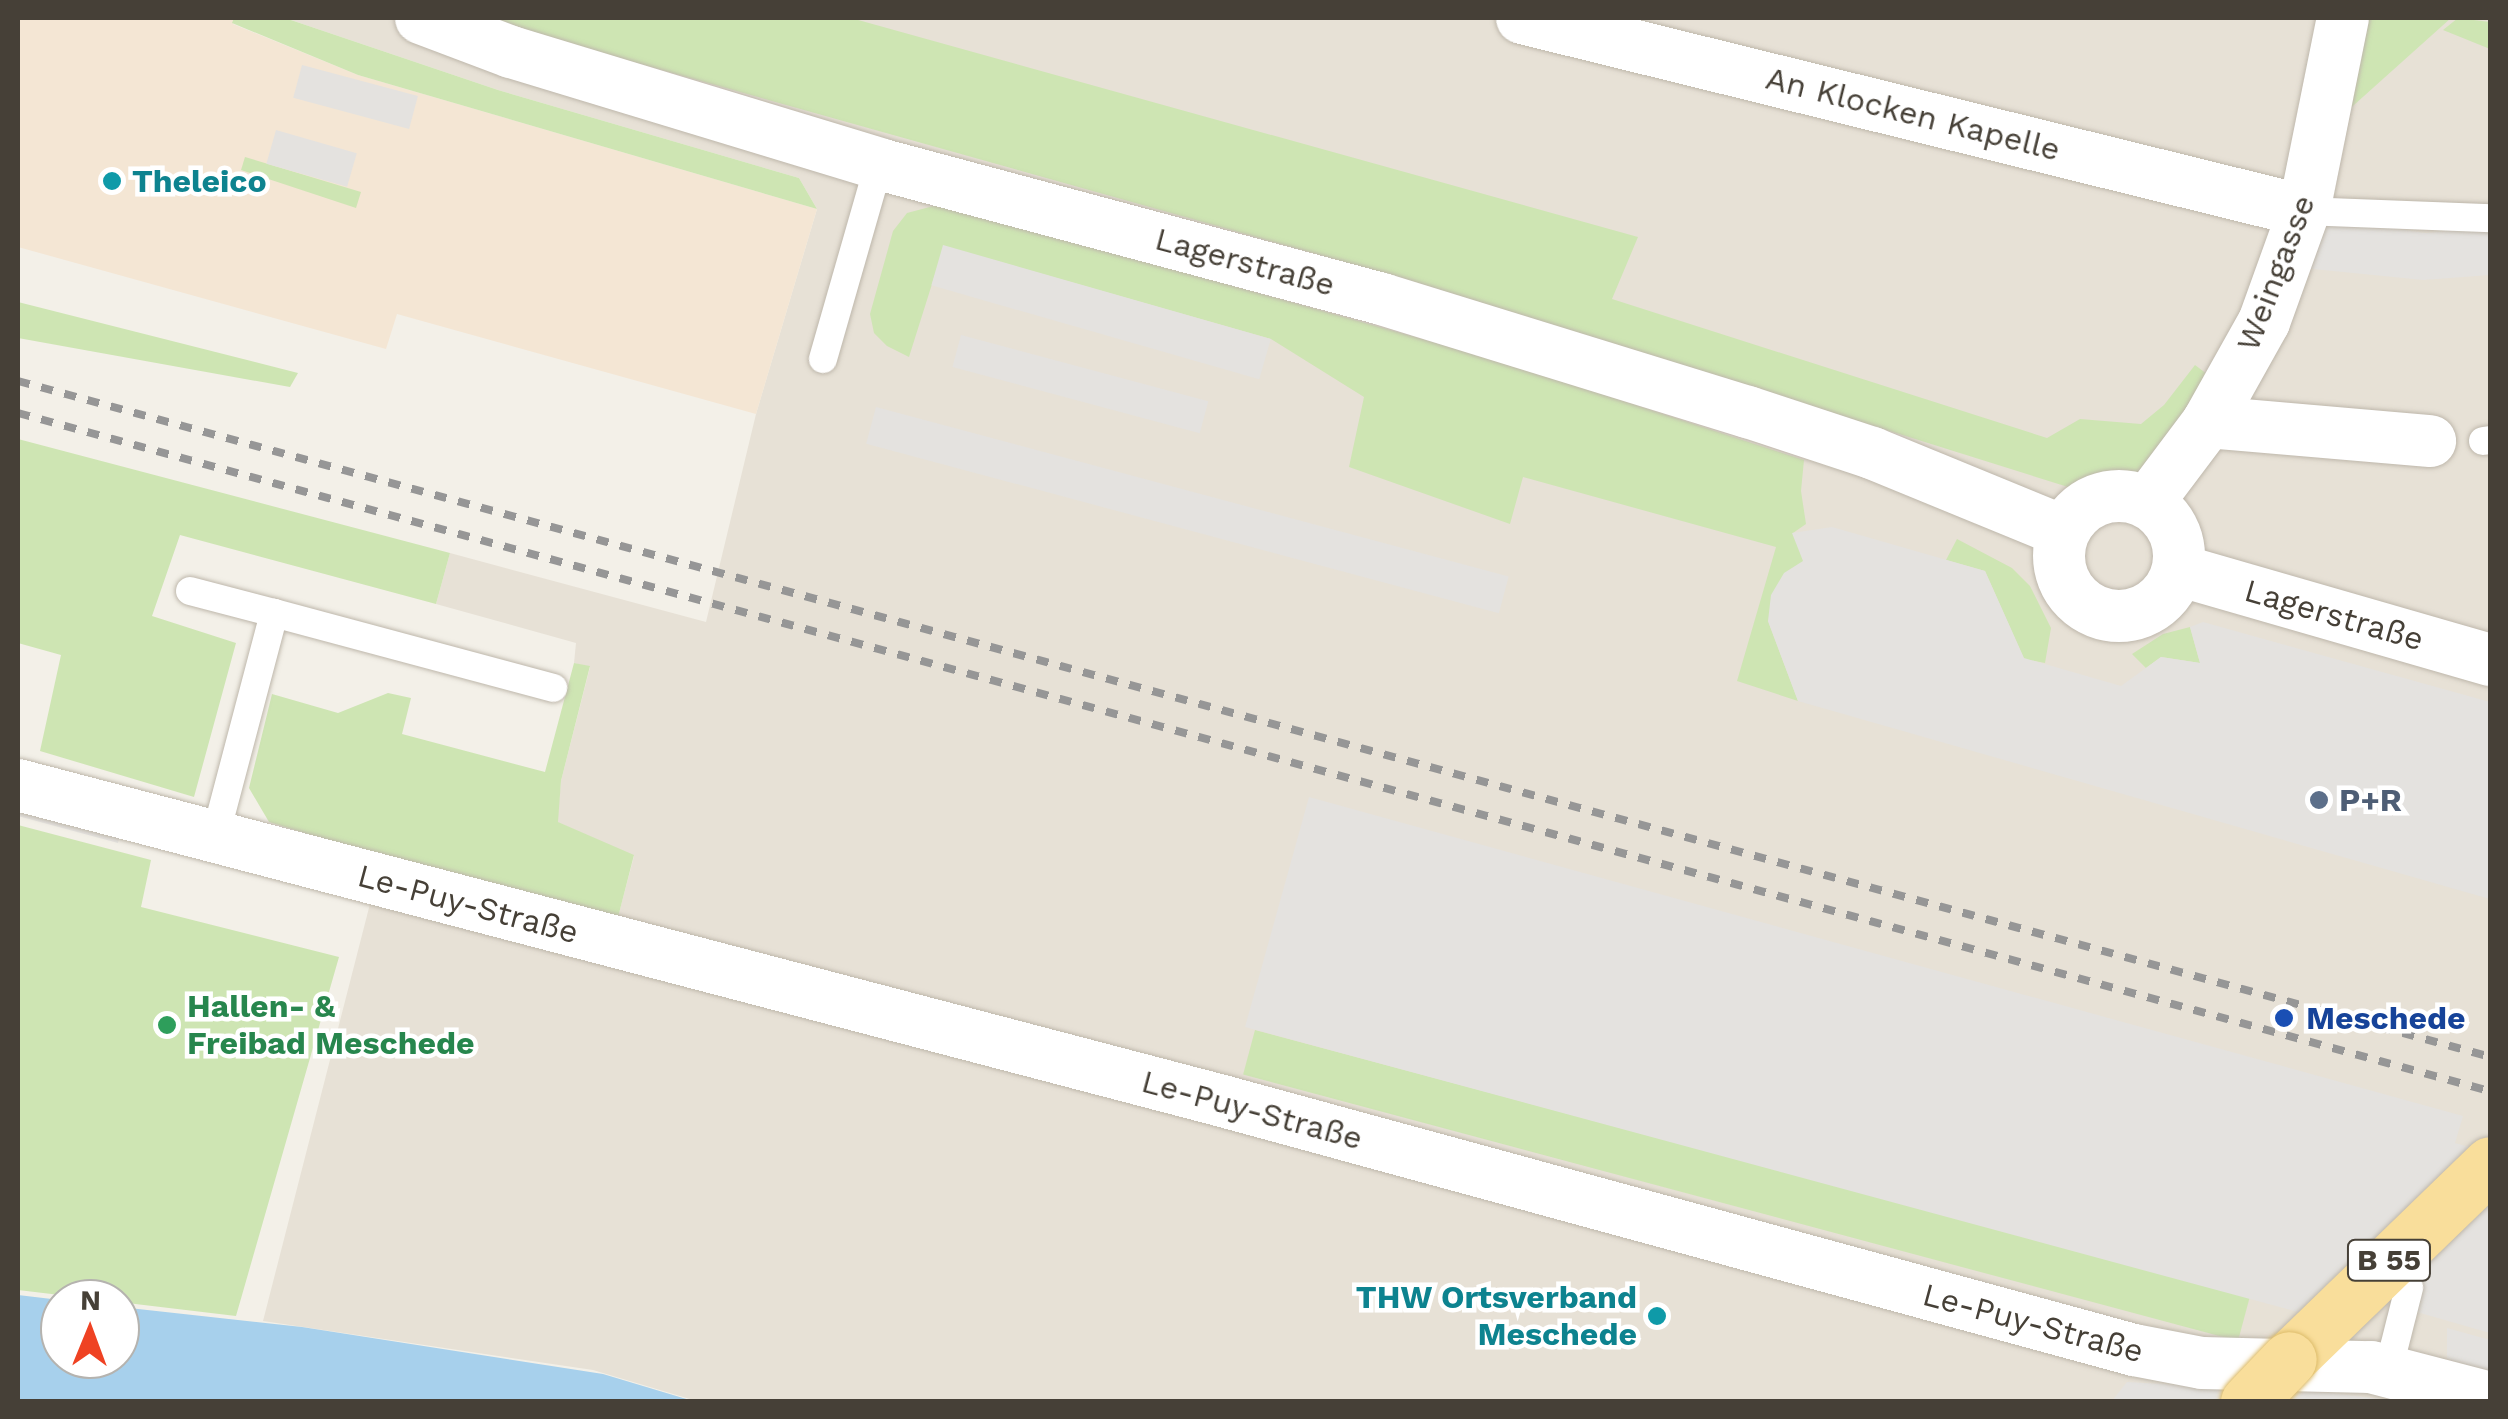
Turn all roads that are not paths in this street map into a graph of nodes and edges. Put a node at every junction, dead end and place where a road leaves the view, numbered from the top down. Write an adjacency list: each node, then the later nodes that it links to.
1 (421, 18): 4 (street, Lagerstraße)
2 (1522, 18): 5 (street, An Klocken Kapelle)
3 (2342, 18): 5 (street, Weingasse)
4 (879, 164): 7 (lane); 11 (street, Lagerstraße)
5 (2304, 211): 6 (lane); 8 (street, Weingasse)
6 (2490, 218)
7 (823, 359)
8 (2208, 422): 9 (street); 10 (street, Weingasse)
9 (2430, 441)
10 (2148, 502): 11 (street); 12 (street)
11 (2062, 531): 12 (street)
12 (2178, 570): 15 (street, Lagerstraße)
13 (190, 591): 14 (lane)
14 (274, 613): 16 (lane); 18 (lane)
15 (2490, 660)
16 (553, 688)
17 (18, 785): 18 (street, Le-Puy-Straße)
18 (216, 837): 21 (street, Le-Puy-Straße)
19 (2490, 1164): 23 (main road, B 55, bridge)
20 (2409, 1288): 21 (lane)
21 (2388, 1371): 22 (street, Le-Puy-Straße)
22 (2490, 1398)
23 (2248, 1402)

